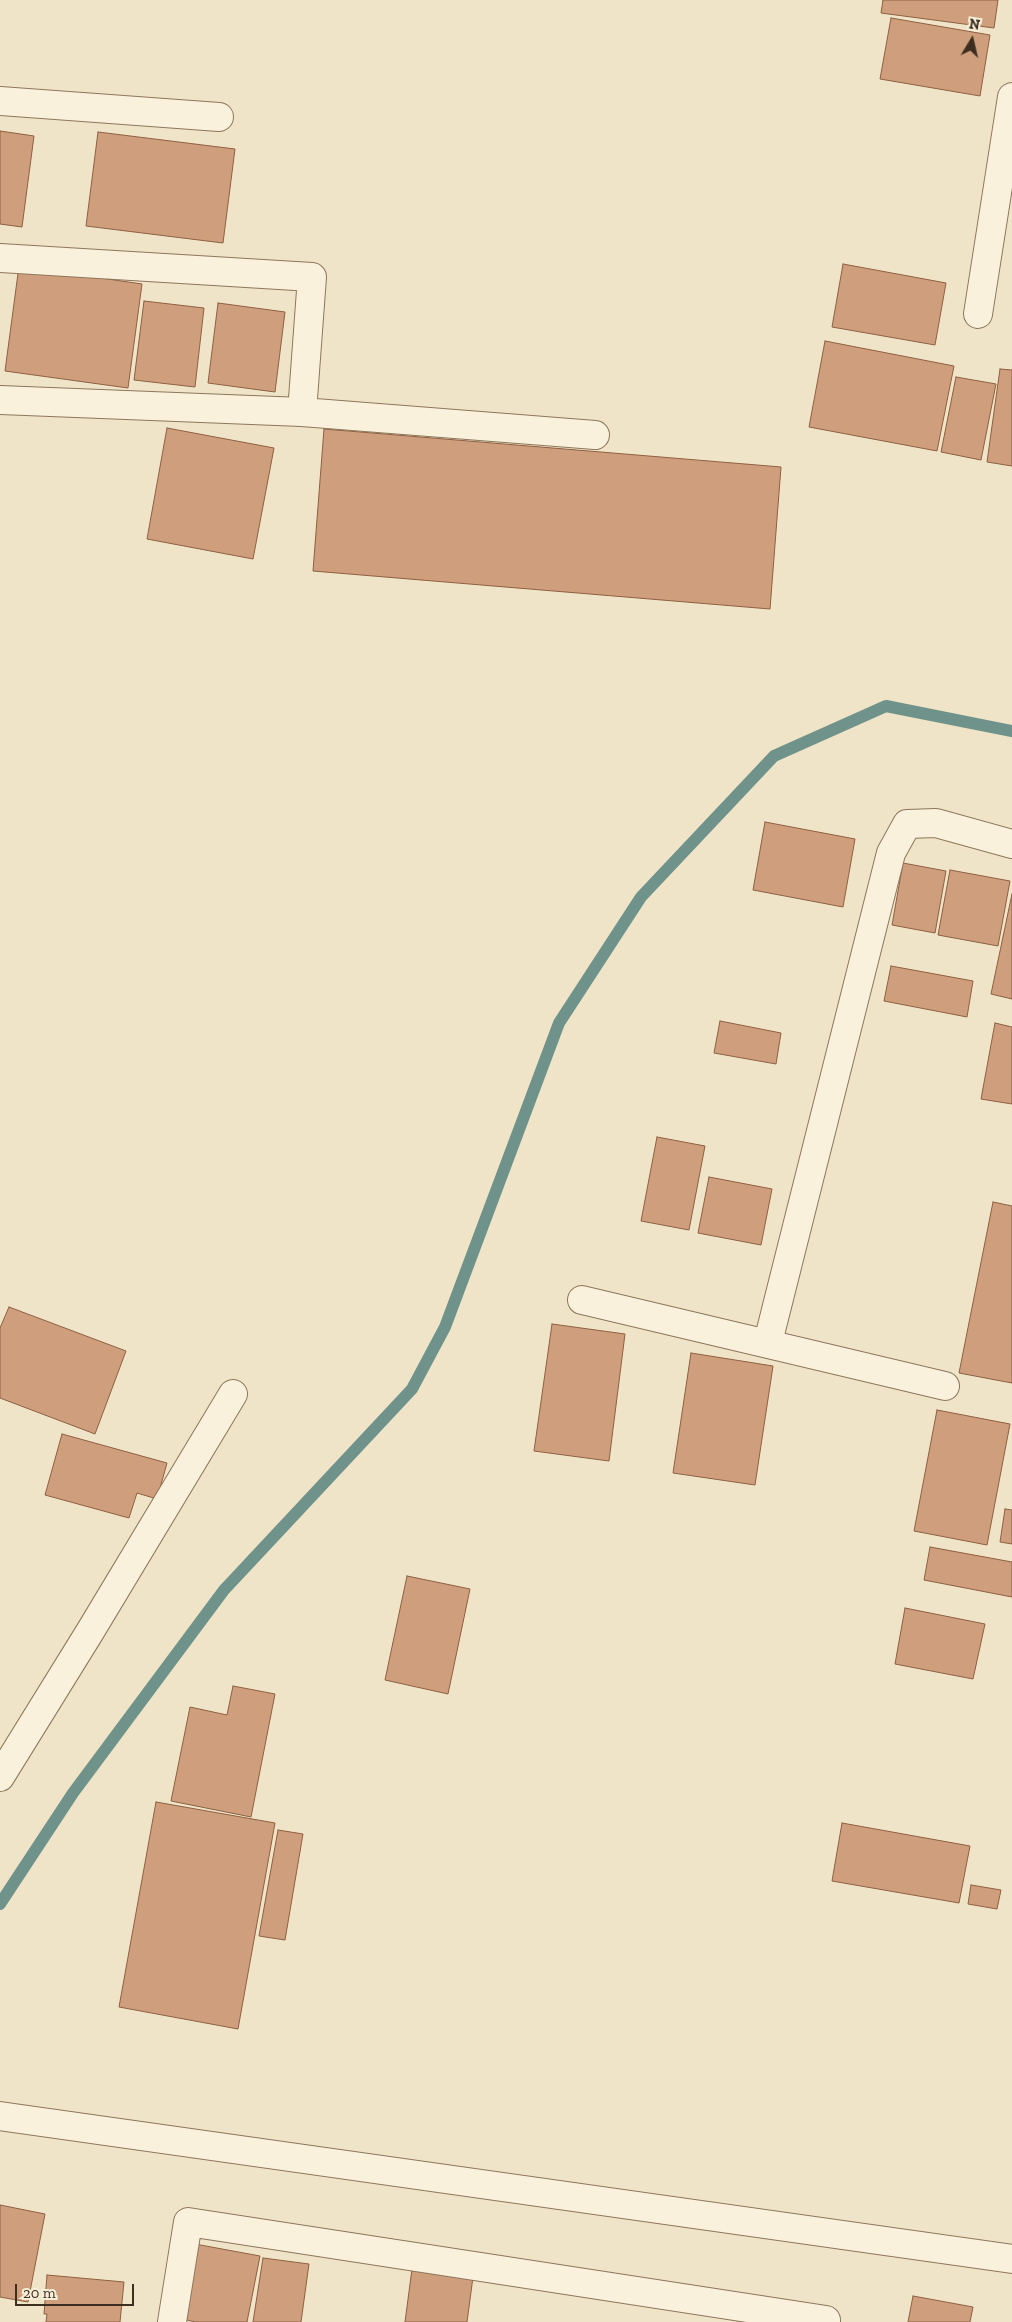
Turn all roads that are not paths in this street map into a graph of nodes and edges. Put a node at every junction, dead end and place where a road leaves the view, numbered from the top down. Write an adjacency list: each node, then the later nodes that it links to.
1 (1012, 97): 4 (street)
2 (0, 101): 3 (street)
3 (219, 117)
4 (1003, 209): 6 (street)
5 (0, 258): 8 (street)
6 (978, 314)
7 (0, 400): 8 (street)
8 (302, 412): 9 (street)
9 (595, 435)
10 (1012, 844): 12 (street)
11 (582, 1300): 12 (street)
12 (768, 1342): 13 (street)
13 (945, 1386)
14 (233, 1394): 15 (street)
15 (0, 1777)
16 (0, 2116): 17 (street)
17 (1012, 2259)
18 (172, 2322): 19 (street)
19 (826, 2322)

